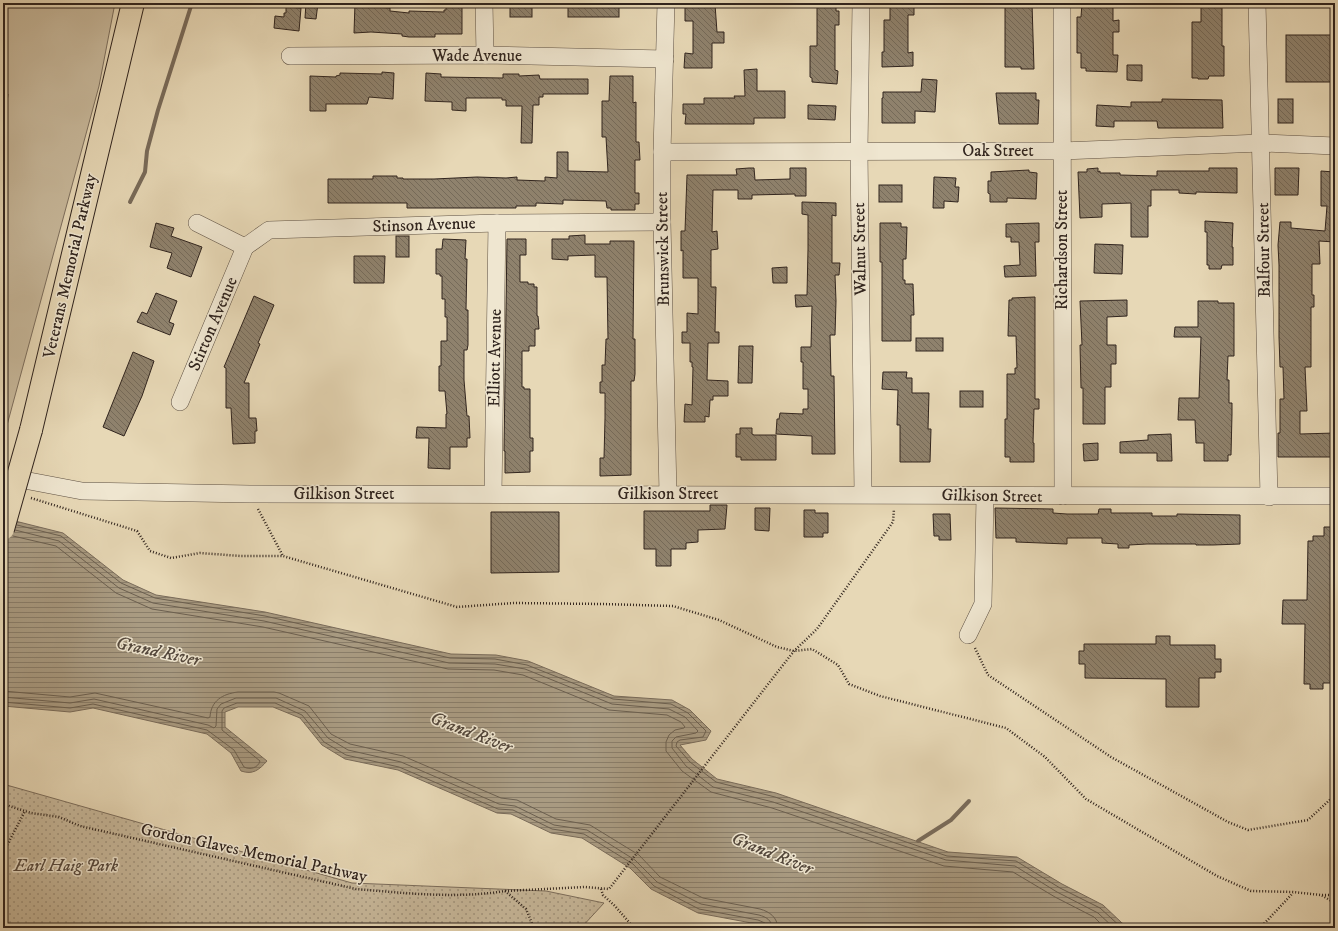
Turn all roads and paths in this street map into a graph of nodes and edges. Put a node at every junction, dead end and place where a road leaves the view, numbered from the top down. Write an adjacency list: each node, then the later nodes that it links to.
1 (133, 3): 31 (main road, Veterans Memorial Parkway, bridge)
2 (484, 3): 7 (street)
3 (666, 3): 9 (street, Brunswick Street)
4 (861, 3): 12 (street, Walnut Street)
5 (1062, 3): 13 (street, Richardson Street)
6 (1257, 3): 10 (street, Balfour Street)
7 (484, 55): 8 (street, Wade Avenue); 9 (street, Wade Avenue)
8 (290, 56)
9 (665, 58): 14 (street, Brunswick Street)
10 (1261, 143): 11 (street, Oak Street); 13 (street, Oak Street); 28 (street, Balfour Street)
11 (1335, 146)
12 (859, 151): 13 (street, Oak Street); 14 (street, Oak Street); 24 (street, Walnut Street)
13 (1062, 151): 26 (street, Richardson Street)
14 (662, 152): 15 (street, Brunswick Street)
15 (662, 222): 17 (street, Stinson Avenue); 23 (street, Brunswick Street)
16 (197, 223): 18 (street)
17 (497, 223): 18 (street, Stinson Avenue); 22 (street, Elliott Avenue)
18 (245, 247): 19 (street, Stirton Avenue)
19 (180, 402)
20 (3, 476): 21 (street, Gilkison Street)
21 (250, 494): 22 (street, Gilkison Street); 32 (path)
22 (493, 494): 23 (street, Gilkison Street)
23 (668, 494): 24 (street, Gilkison Street)
24 (863, 494): 25 (street, Gilkison Street)
25 (985, 496): 26 (street, Gilkison Street); 33 (street)
26 (1063, 496): 28 (street, Gilkison Street)
27 (1335, 496): 28 (street, Gilkison Street)
28 (1269, 497)
29 (30, 498): 32 (path)
30 (893, 522): 34 (path)
31 (3, 529)
32 (283, 556): 34 (path)
33 (968, 635): 35 (path)
34 (794, 651): 39 (path); 41 (path)
35 (1335, 795)
36 (3, 804): 37 (path, Gordon Glaves Memorial Pathway)
37 (25, 811): 38 (path); 40 (path, Gordon Glaves Memorial Pathway)
38 (3, 854)
39 (601, 889): 40 (path, Gordon Glaves Memorial Pathway); 46 (path)
40 (505, 892): 45 (path)
41 (1293, 892): 42 (path); 47 (path)
42 (1321, 895): 43 (path); 44 (path)
43 (1335, 896)
44 (1335, 902)
45 (534, 928)
46 (634, 928)
47 (1260, 928)

